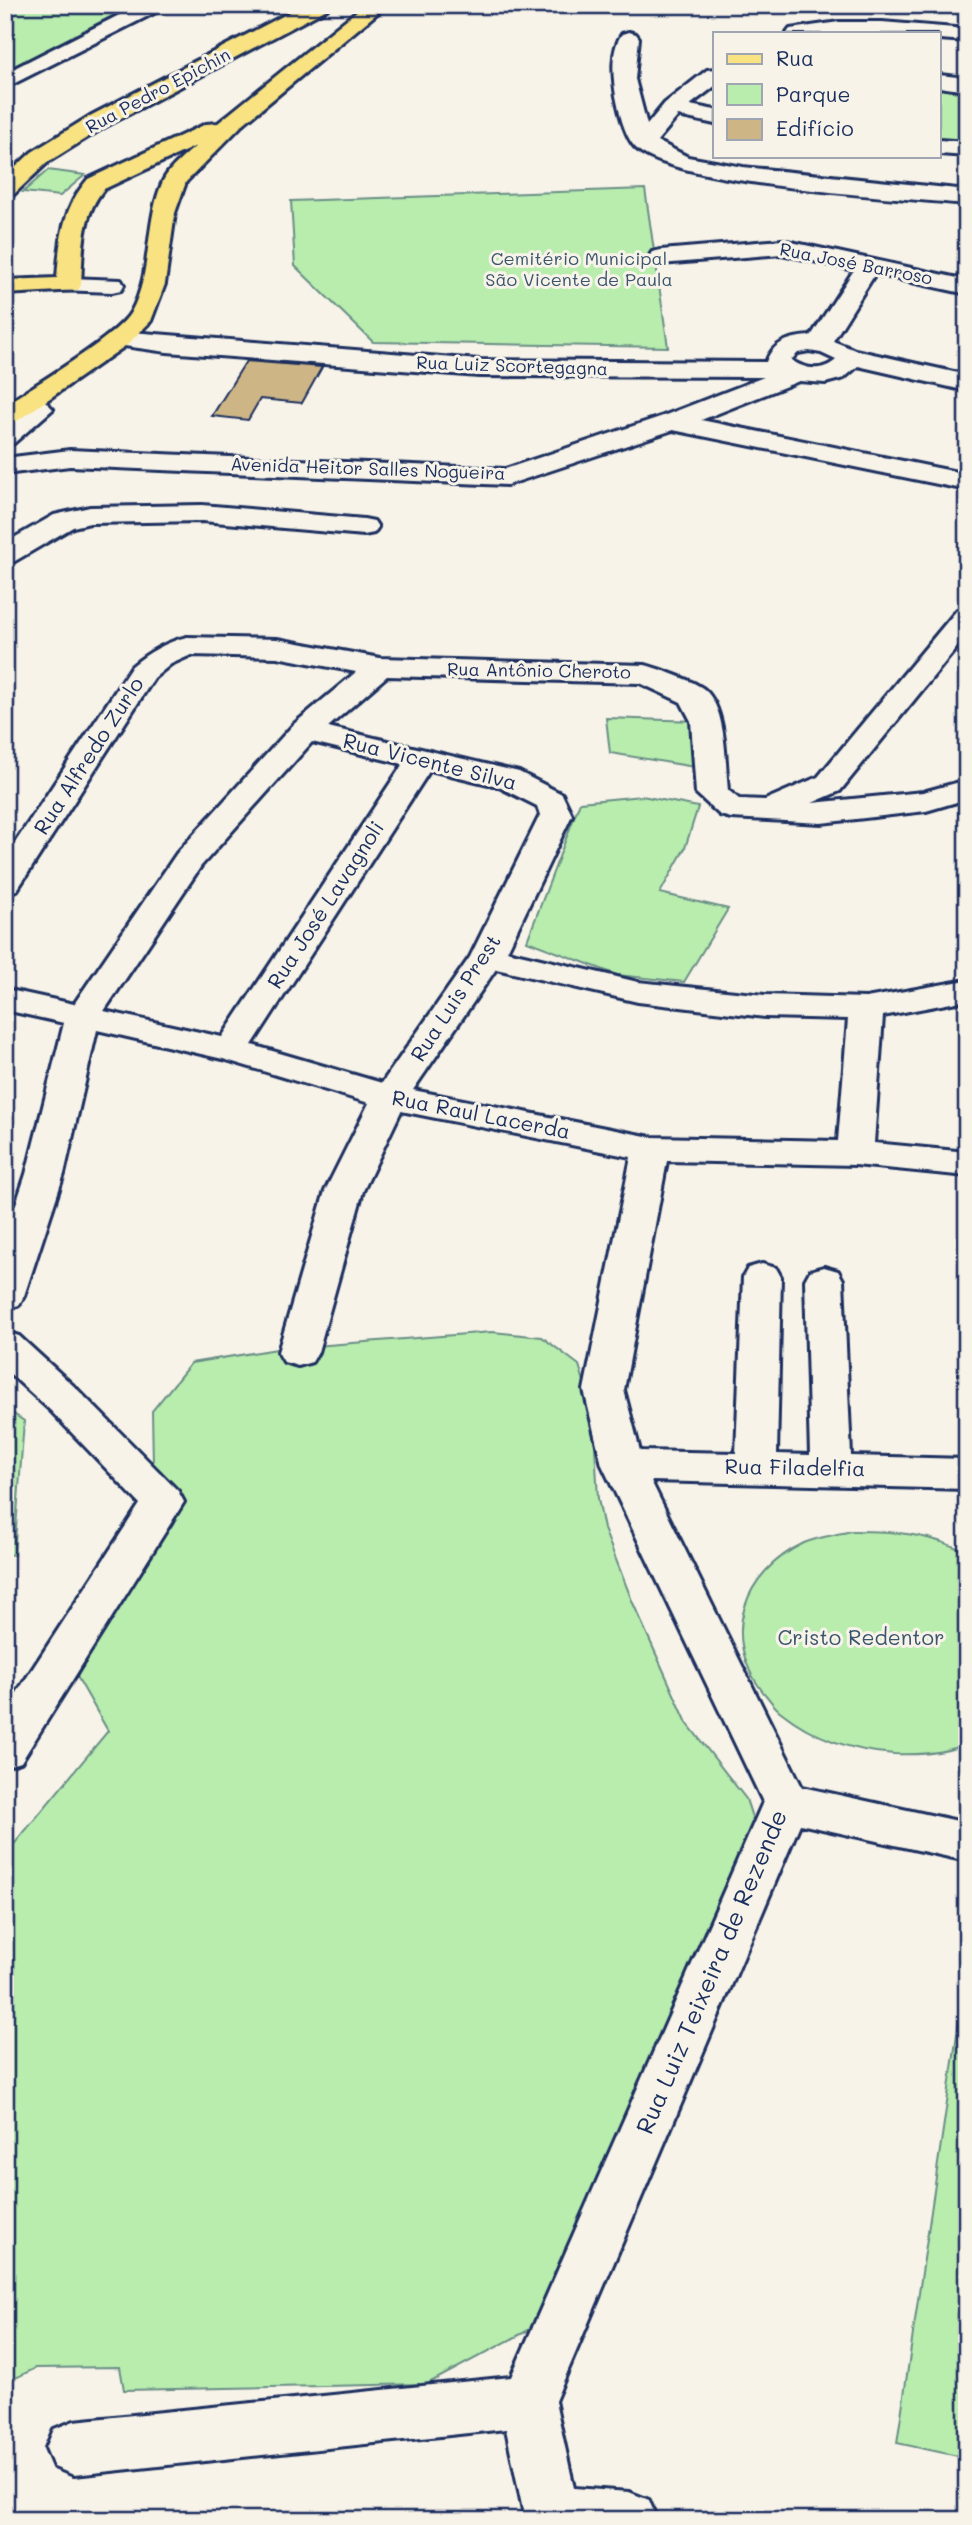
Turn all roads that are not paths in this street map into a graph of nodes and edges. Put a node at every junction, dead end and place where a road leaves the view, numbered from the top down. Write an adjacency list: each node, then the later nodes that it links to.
1 (156, 5): 11 (street)
2 (320, 5): 21 (main road, Rua Pedro Epichin)
3 (377, 5): 15 (main road)
4 (803, 32): 5 (street)
5 (931, 32)
6 (940, 33): 7 (street)
7 (967, 35)
8 (629, 38): 16 (street)
9 (713, 77): 13 (street)
10 (940, 81): 12 (street)
11 (5, 82)
12 (967, 85)
13 (673, 108): 14 (street); 16 (street)
14 (713, 117)
15 (235, 119): 19 (main road); 20 (main road)
16 (642, 143): 22 (street)
17 (940, 147): 18 (street)
18 (967, 149)
19 (117, 174): 20 (main road); 25 (main road)
20 (175, 180): 29 (main road)
21 (5, 190)
22 (967, 197)
23 (661, 257): 24 (street, Rua José Barroso)
24 (870, 264): 28 (street, Rua José Barroso); 31 (street)
25 (69, 285): 26 (street); 27 (main road)
26 (113, 285)
27 (5, 287)
28 (967, 287)
29 (160, 319): 30 (main road); 32 (street, Rua Luiz Scortegagna)
30 (119, 339): 32 (street, Rua Luiz Scortegagna); 36 (main road)
31 (818, 345): 33 (street); 34 (street)
32 (312, 354): 34 (street, Rua Luiz Scortegagna)
33 (846, 356): 34 (street); 35 (street)
34 (788, 365): 38 (street, Avenida Heitor Salles Nogueira)
35 (967, 383)
36 (30, 401): 37 (main road); 39 (street)
37 (5, 417)
38 (672, 422): 40 (street, Avenida Heitor Salles Nogueira); 41 (street)
39 (5, 437)
40 (5, 466)
41 (967, 482)
42 (364, 527): 43 (street)
43 (5, 555)
44 (967, 616): 51 (street)
45 (187, 646): 46 (street, Rua Antônio Cheroto); 52 (street, Rua Alfredo Zurlo)
46 (380, 667): 47 (street); 51 (street, Rua Antônio Cheroto)
47 (305, 731): 48 (street, Rua Vicente Silva); 57 (street)
48 (421, 760): 50 (street, Rua Vicente Silva); 58 (street, Rua José Lavagnoli)
49 (967, 789): 51 (street, Rua Antônio Cheroto)
50 (551, 801): 53 (street, Rua Luis Prest)
51 (765, 811)
52 (5, 883)
53 (487, 957): 56 (street); 59 (street, Rua Luis Prest)
54 (967, 990): 56 (street)
55 (5, 999): 57 (street, Rua Raul Lacerda)
56 (866, 1009): 61 (street)
57 (83, 1016): 58 (street, Rua Raul Lacerda); 65 (street)
58 (231, 1051): 59 (street, Rua Raul Lacerda)
59 (390, 1097): 60 (street, Rua Raul Lacerda); 67 (street, Rua Luis Prest)
60 (651, 1149): 61 (street, Rua Raul Lacerda); 68 (street, Rua Luiz Teixeira de Rezende)
61 (855, 1153): 62 (street, Rua Raul Lacerda)
62 (967, 1164)
63 (762, 1277): 69 (street)
64 (824, 1280): 70 (street)
65 (5, 1296)
66 (5, 1346): 72 (street)
67 (298, 1352)
68 (622, 1465): 69 (street, Rua Filadelfia); 73 (street, Rua Luiz Teixeira de Rezende)
69 (756, 1467): 70 (street, Rua Filadelfia)
70 (831, 1469): 71 (street, Rua Filadelfia)
71 (967, 1474)
72 (5, 1749)
73 (786, 1802): 74 (street); 75 (street, Rua Luiz Teixeira de Rezende)
74 (967, 1842)
75 (528, 2401): 76 (street); 77 (street)
76 (75, 2448)
77 (553, 2517): 78 (street)
78 (629, 2520)

